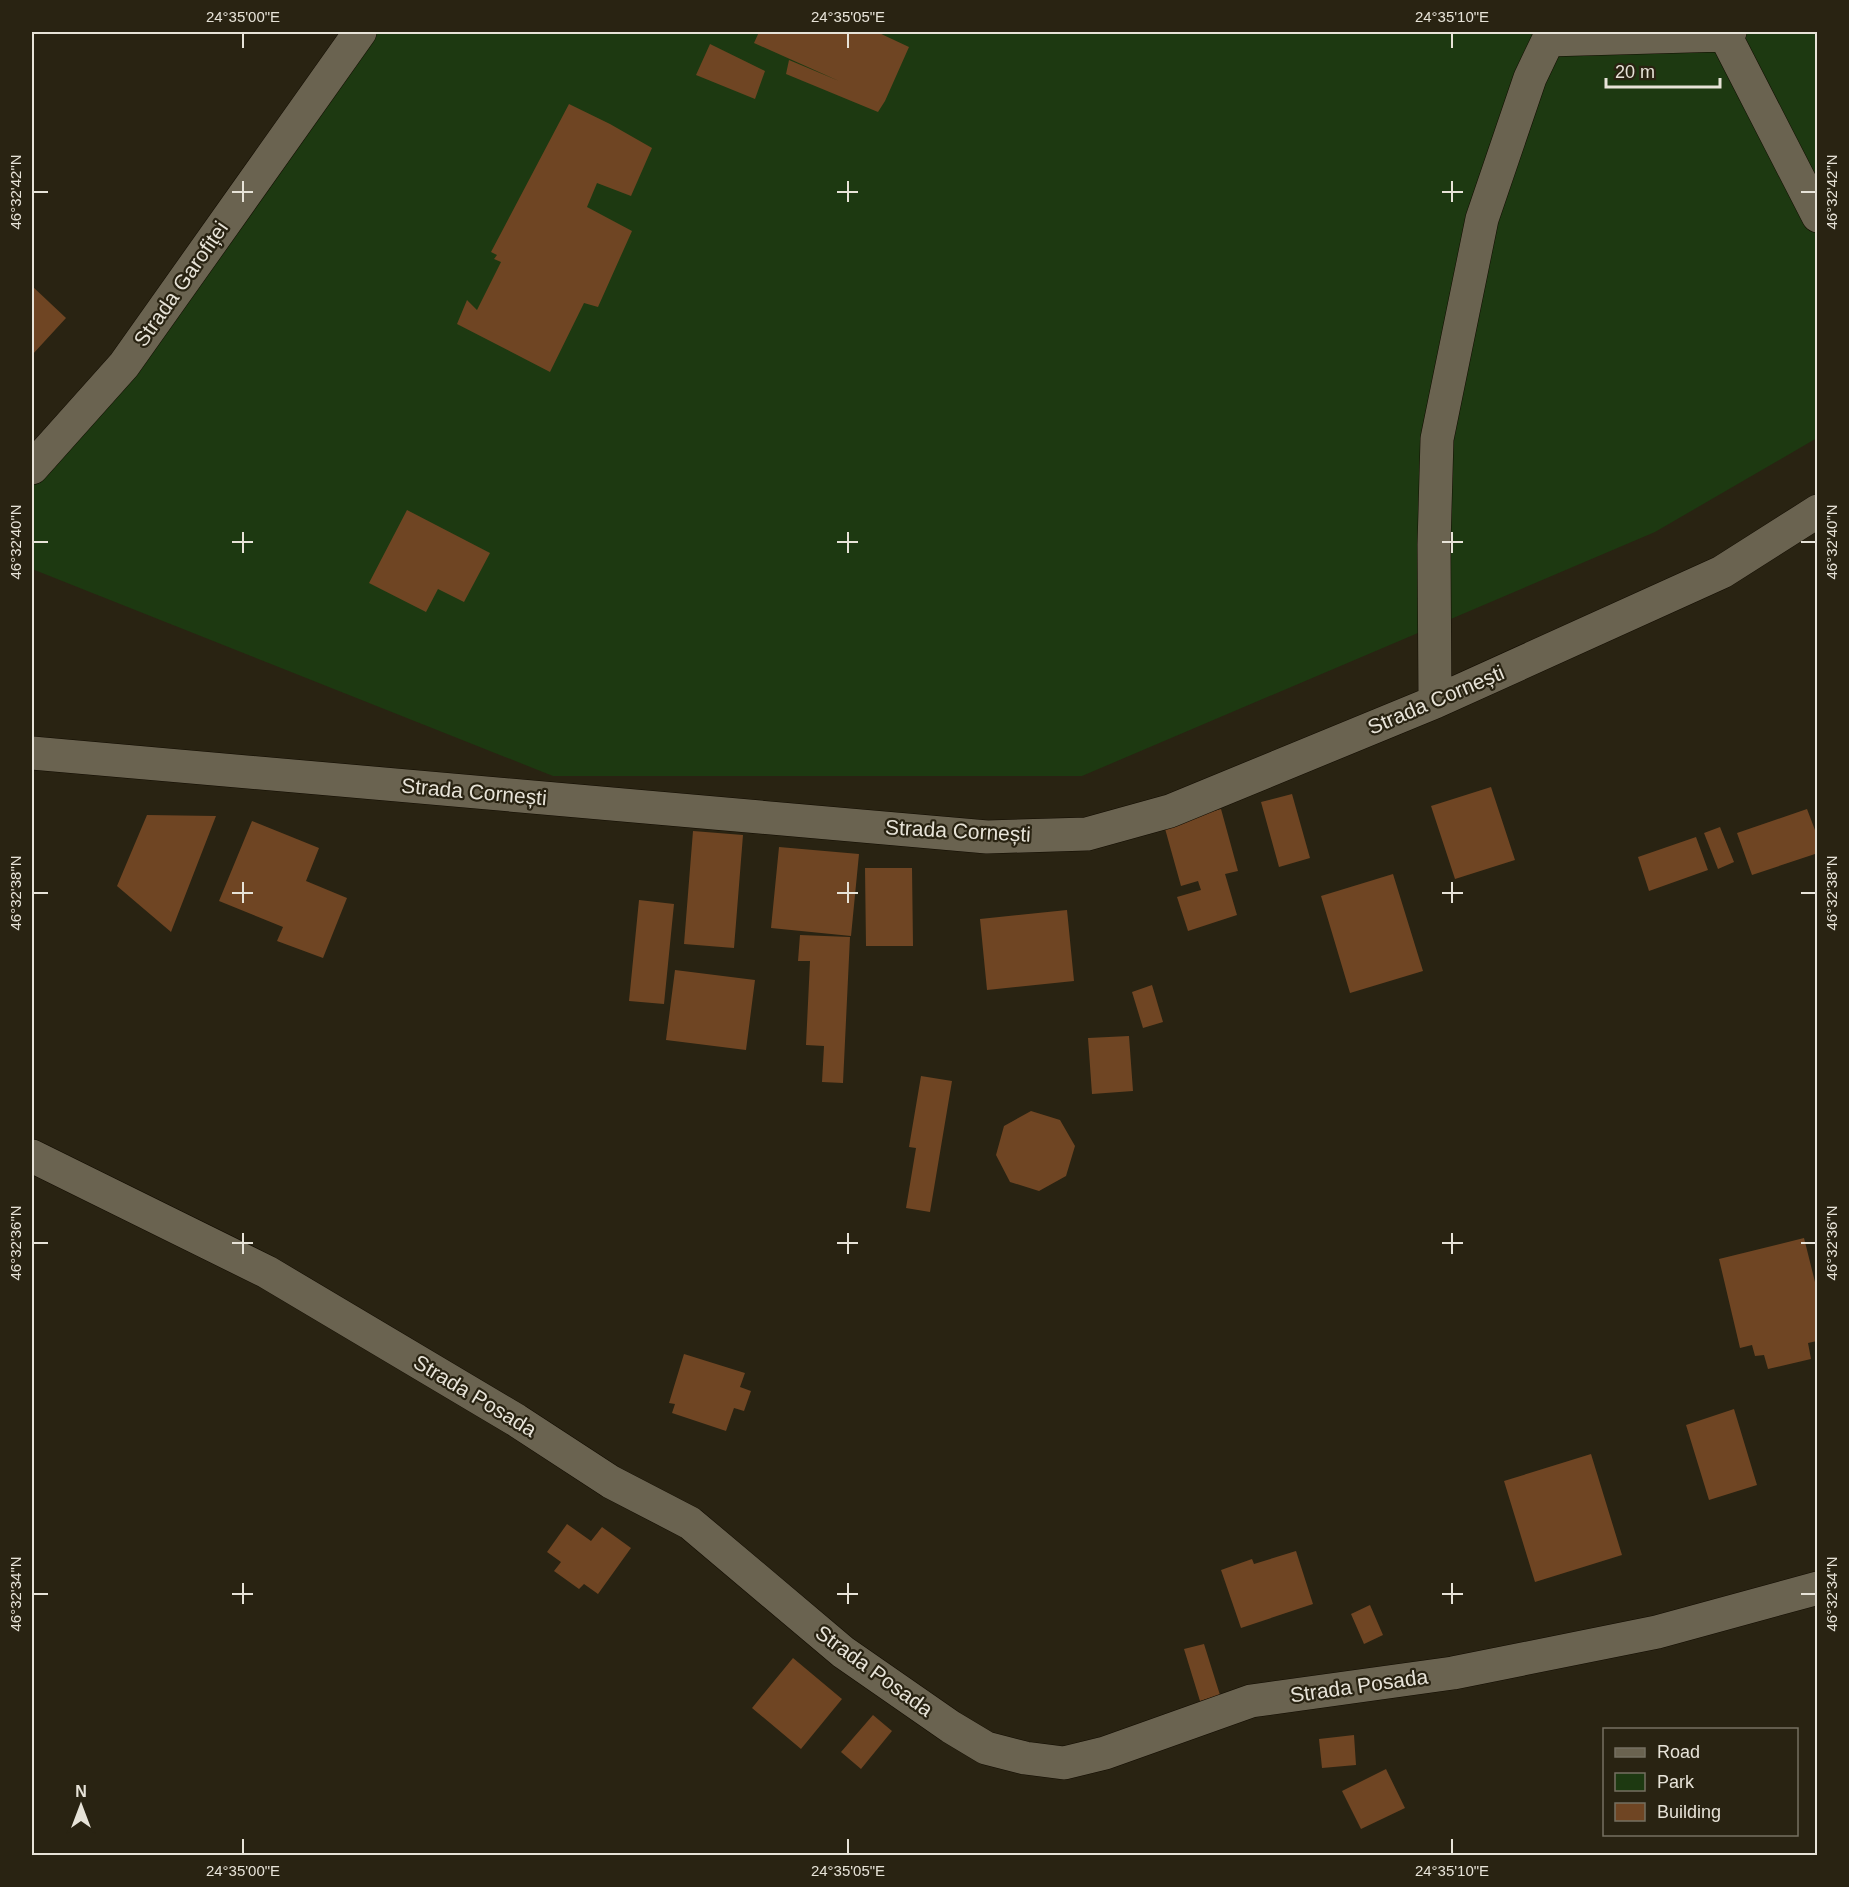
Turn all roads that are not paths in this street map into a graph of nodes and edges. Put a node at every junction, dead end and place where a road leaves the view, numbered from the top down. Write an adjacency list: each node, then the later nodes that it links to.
1 (360, 32): 5 (street, Strada Garofiței)
2 (1727, 33): 3 (street); 4 (street)
3 (1550, 36): 7 (street)
4 (1818, 216)
5 (32, 468)
6 (1818, 511): 7 (street, Strada Cornești)
7 (1435, 702): 8 (street, Strada Cornești)
8 (32, 753)
9 (32, 1156): 10 (street, Strada Posada)
10 (1818, 1588)

